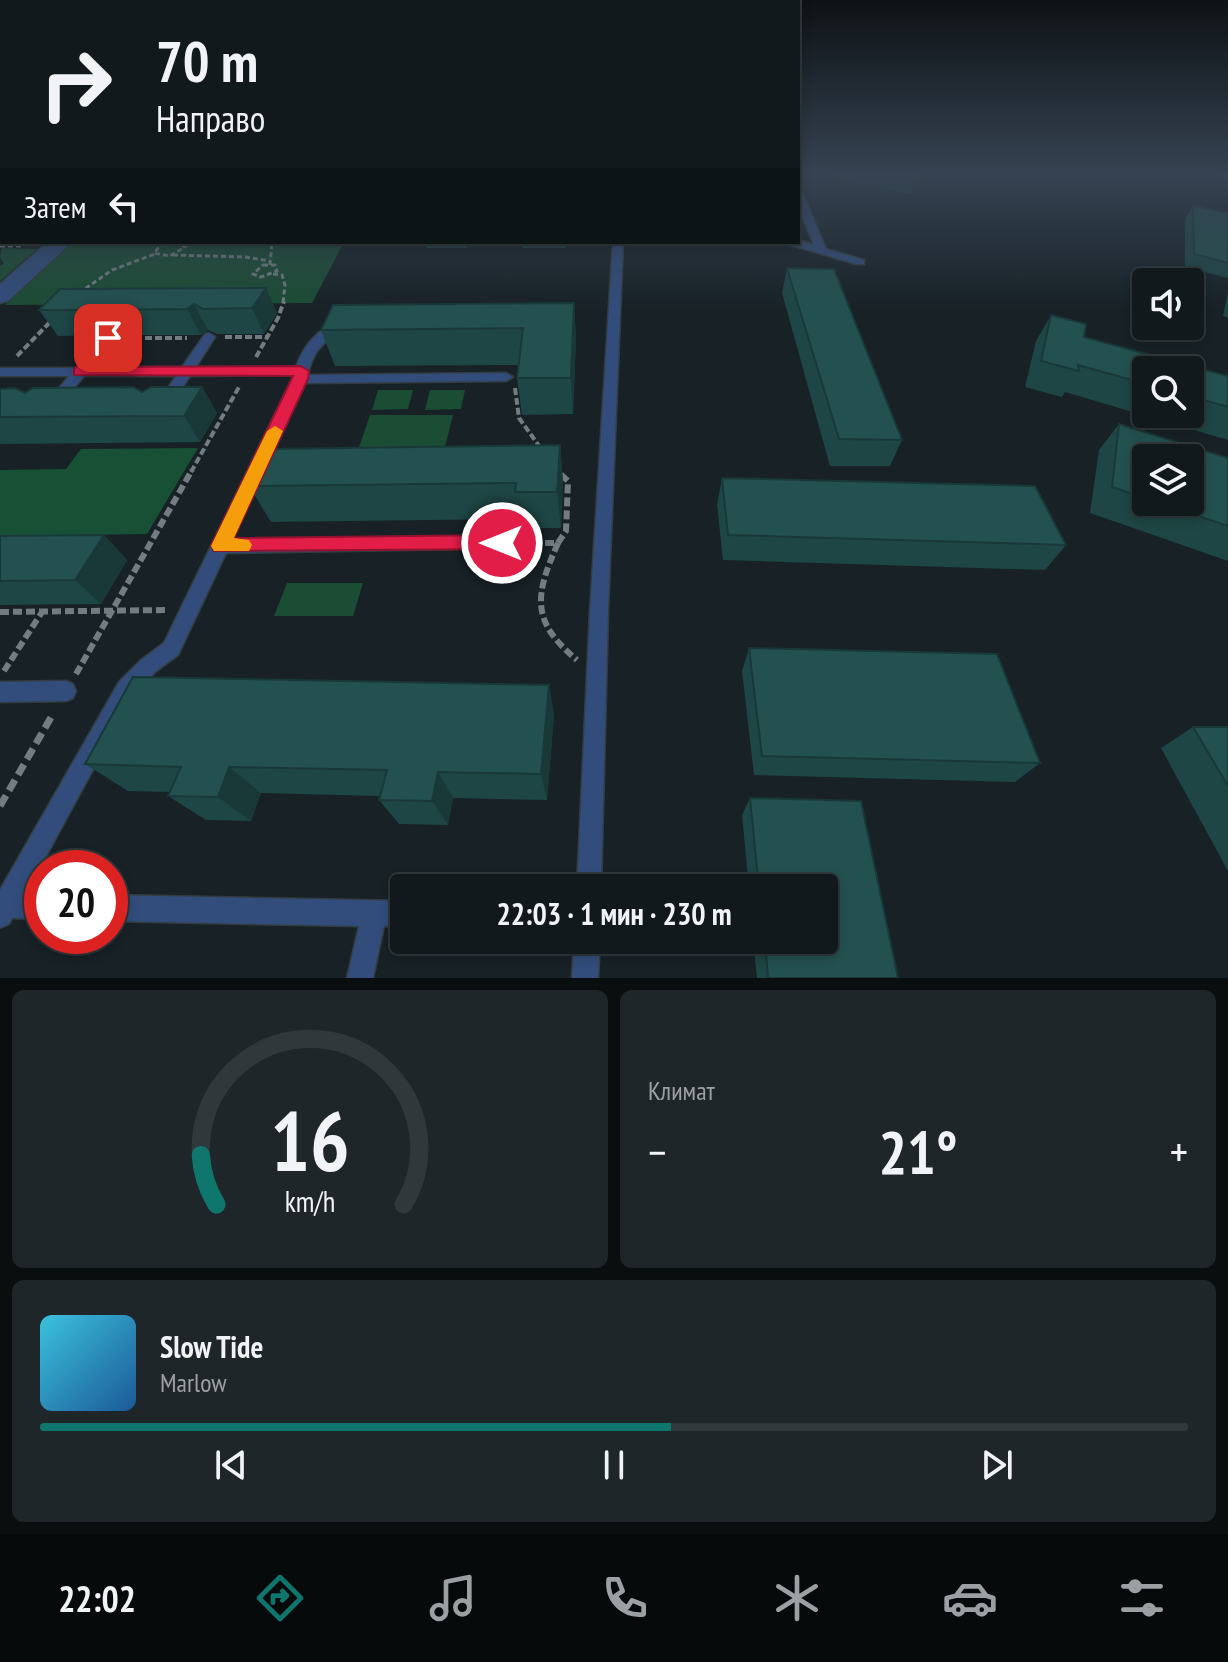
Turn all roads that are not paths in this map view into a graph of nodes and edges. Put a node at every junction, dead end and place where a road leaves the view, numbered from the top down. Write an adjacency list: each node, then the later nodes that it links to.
1 (808, 219): 5 (lane)
2 (59, 244): 7 (street)
3 (618, 244): 22 (lane)
4 (799, 244): 5 (lane)
5 (821, 250): 6 (lane)
6 (860, 262)
7 (0, 296)
8 (356, 325): 14 (lane)
9 (209, 337): 11 (lane)
10 (108, 338): 13 (lane)
11 (186, 371): 13 (lane); 14 (lane); 16 (lane)
12 (0, 372): 13 (lane)
13 (79, 372): 17 (lane)
14 (301, 375): 15 (lane); 19 (lane)
15 (506, 377)
16 (159, 411)
17 (46, 412)
18 (502, 543): 19 (lane)
19 (221, 546): 25 (lane)
20 (66, 691): 21 (lane)
21 (0, 692)
22 (590, 874)
23 (24, 908): 25 (lane)
24 (128, 908): 26 (lane)
25 (3, 910)
26 (374, 914): 27 (lane); 29 (lane)
27 (390, 914)
28 (586, 954): 30 (lane)
29 (360, 978)
30 (585, 978)

